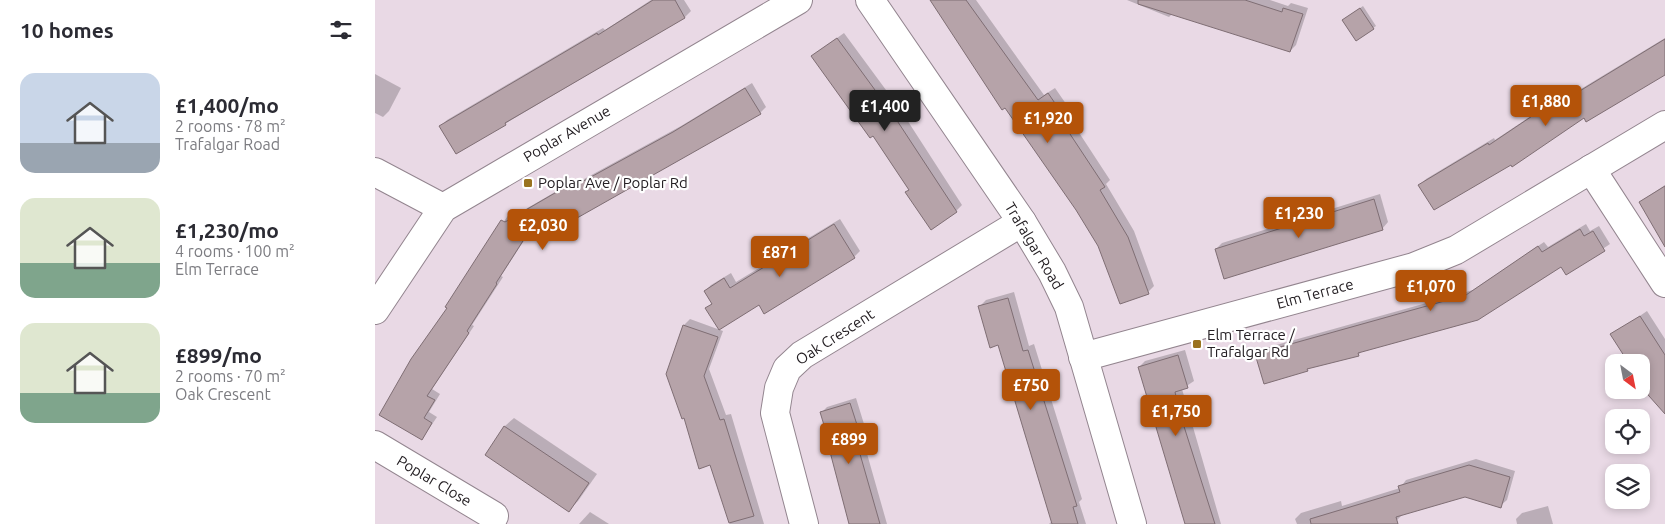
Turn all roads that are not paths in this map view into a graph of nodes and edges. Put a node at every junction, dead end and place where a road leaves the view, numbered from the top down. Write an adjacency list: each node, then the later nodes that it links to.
1 (798, 0): 6 (street, Poplar Avenue)
2 (870, 0): 7 (street, Trafalgar Road)
3 (1665, 125): 4 (street, Elm Terrace)
4 (1591, 169): 8 (street); 10 (street, Elm Terrace)
5 (375, 172): 6 (street)
6 (443, 208): 9 (street, Poplar Avenue)
7 (1022, 222): 10 (street, Trafalgar Road); 13 (street, Oak Crescent)
8 (1665, 283)
9 (375, 310)
10 (1083, 357): 14 (street, Trafalgar Road)
11 (375, 445): 12 (street, Poplar Close)
12 (494, 516)
13 (804, 524)
14 (1132, 524)

